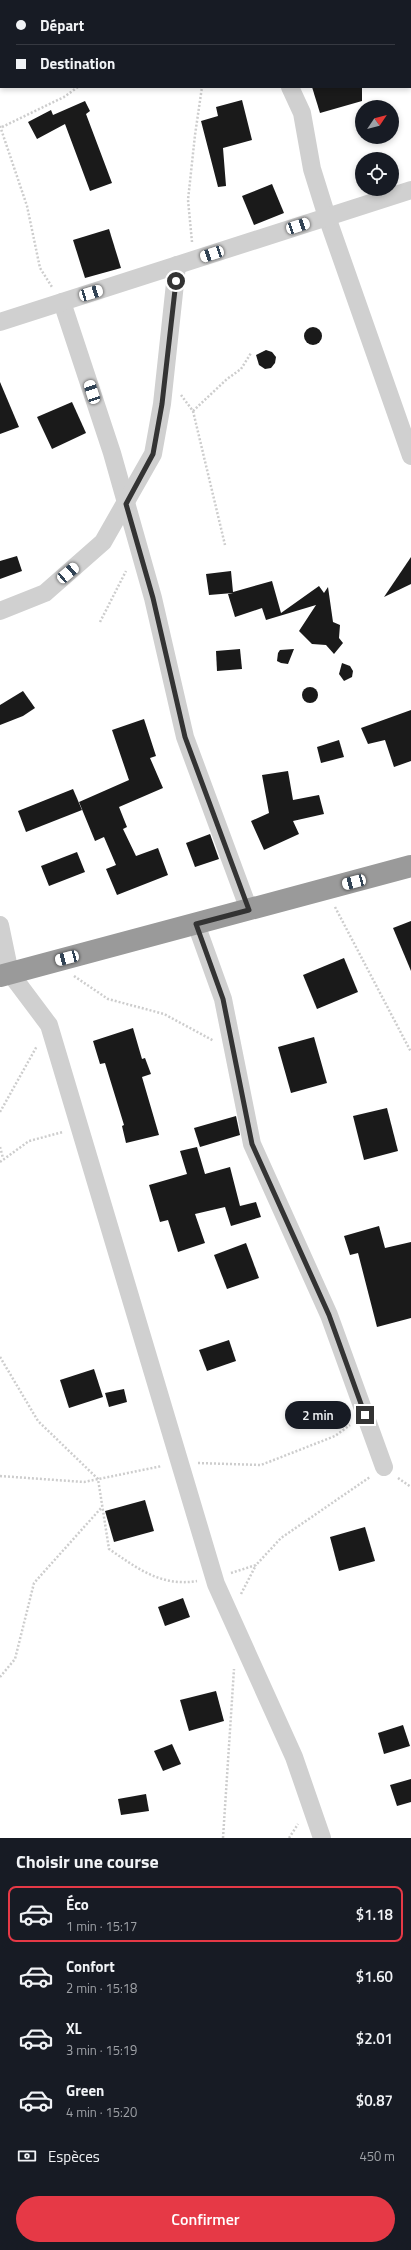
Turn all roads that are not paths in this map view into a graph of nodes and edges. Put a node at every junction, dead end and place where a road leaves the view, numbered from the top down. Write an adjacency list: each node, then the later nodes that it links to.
1 (290, 88): 3 (street)
2 (411, 190): 3 (street)
3 (327, 217): 4 (street); 7 (street)
4 (185, 263): 5 (street); 8 (street)
5 (62, 302): 6 (street); 8 (street)
6 (0, 322)
7 (411, 456)
8 (126, 504): 9 (street); 11 (street)
9 (0, 611)
10 (411, 866): 11 (highway)
11 (249, 910): 12 (highway)
12 (196, 924): 14 (highway); 15 (street)
13 (0, 925): 14 (street)
14 (5, 975): 16 (street)
15 (384, 1467)
16 (322, 1838)

